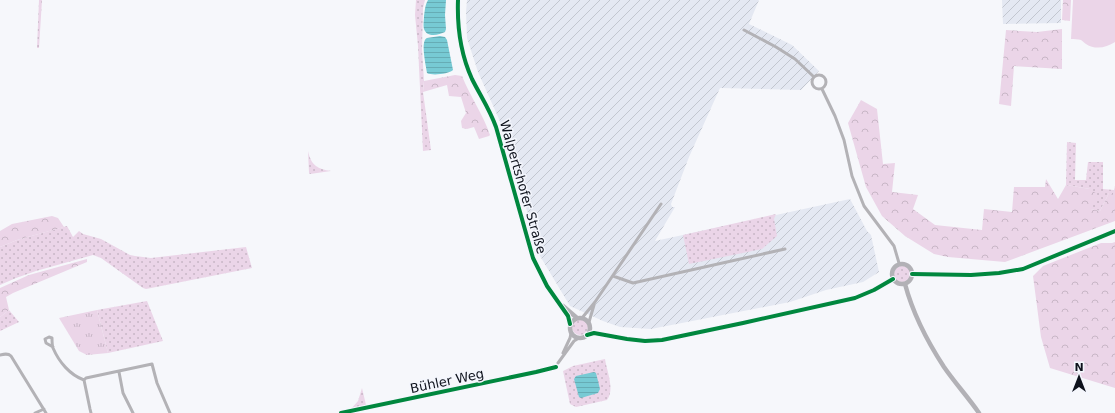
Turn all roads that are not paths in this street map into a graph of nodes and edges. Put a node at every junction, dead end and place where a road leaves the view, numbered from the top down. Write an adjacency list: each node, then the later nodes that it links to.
1 (459, 2): 14 (street, Walpertshofer Straße)
2 (744, 30): 3 (street)
3 (814, 77): 4 (street); 4 (street)
4 (822, 89): 8 (street)
5 (661, 204): 10 (street)
6 (1115, 231): 9 (street)
7 (785, 249): 10 (street)
8 (900, 263): 9 (street); 11 (street)
9 (912, 274): 12 (street)
10 (613, 276): 13 (street)
11 (893, 279): 12 (street); 20 (street)
12 (905, 284): 35 (street)
13 (595, 302): 15 (street); 17 (street)
14 (559, 303): 15 (street, Walpertshofer Straße); 16 (street, Walpertshofer Straße)
15 (580, 318): 16 (street); 17 (street)
16 (570, 324): 18 (street)
17 (590, 325): 19 (street); 20 (street)
18 (571, 333): 21 (street); 24 (street)
19 (587, 335): 20 (street); 21 (street)
20 (608, 335)
21 (579, 338): 24 (street)
22 (53, 347): 28 (street)
23 (0, 356): 29 (street)
24 (561, 359): 25 (street)
25 (558, 363)
26 (556, 367): 34 (street, Bühler Weg)
27 (119, 372): 28 (street); 32 (street); 33 (street)
28 (84, 380): 31 (street)
29 (45, 411): 30 (street)
30 (35, 413)
31 (92, 413)
32 (133, 413)
33 (170, 413)
34 (341, 413)
35 (980, 413)

